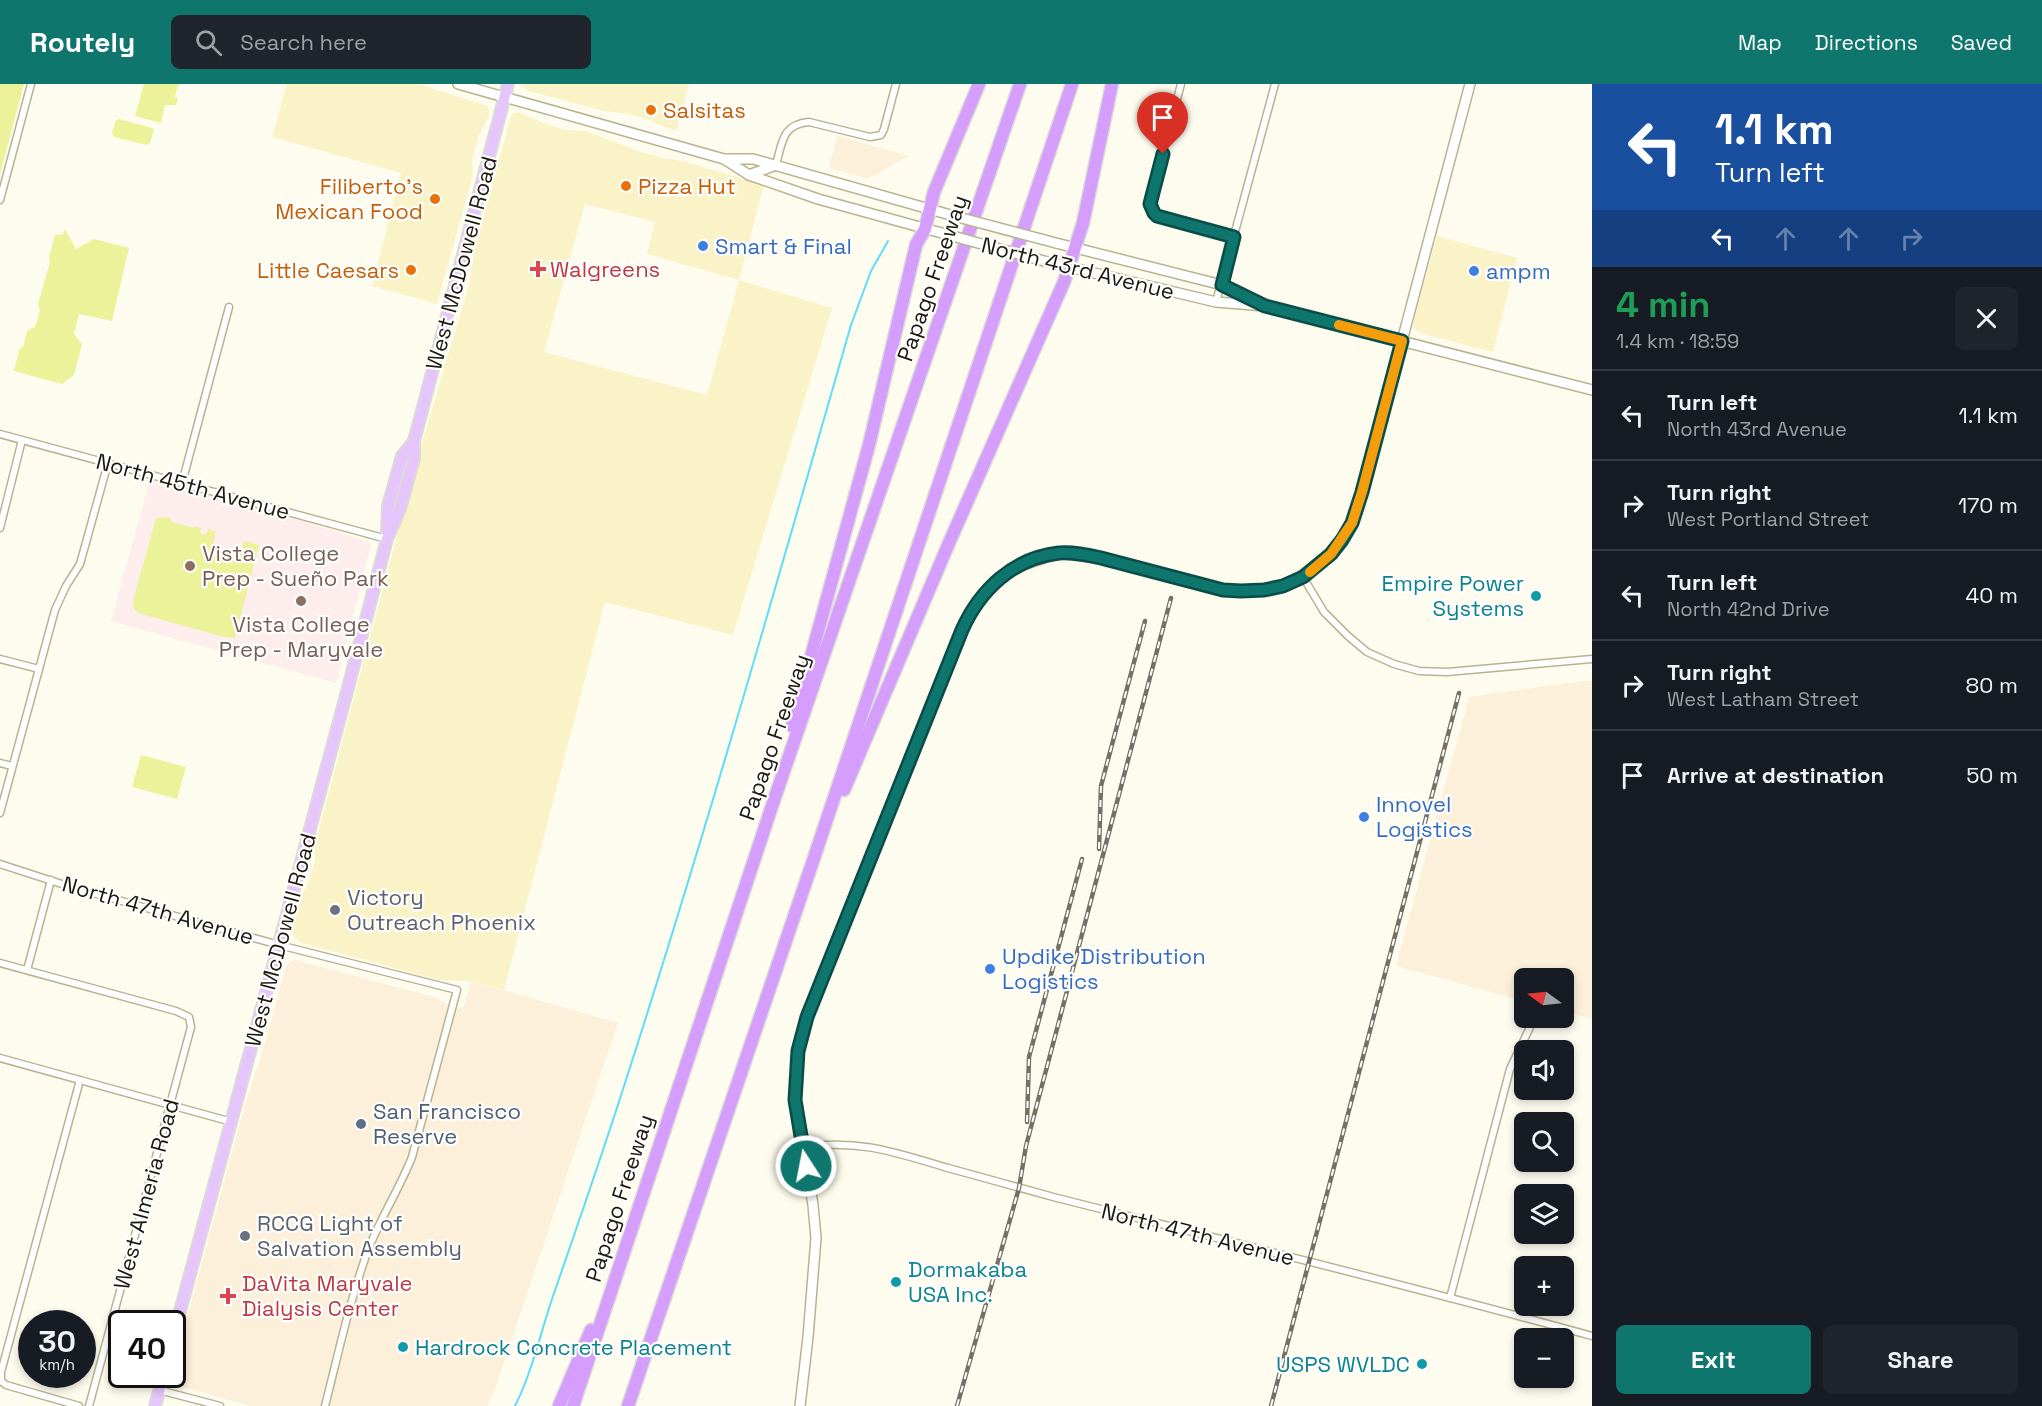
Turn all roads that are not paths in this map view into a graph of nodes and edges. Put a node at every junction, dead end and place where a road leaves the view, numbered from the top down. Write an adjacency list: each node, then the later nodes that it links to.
1 (31, 84): 17 (street)
2 (458, 84): 12 (main road, North 43rd Avenue)
3 (508, 84): 12 (main road, West McDowell Road)
4 (896, 84): 15 (street)
5 (979, 84): 18 (highway)
6 (1020, 84): 41 (highway, Papago Freeway)
7 (1072, 84): 43 (highway)
8 (1112, 84): 21 (highway)
9 (1181, 84): 20 (street)
10 (1275, 84): 20 (street)
11 (1470, 84): 27 (main road)
12 (505, 97): 13 (main road, North 43rd Avenue); 34 (main road, West McDowell Road)
13 (724, 159): 14 (main road, North 43rd Avenue); 16 (main road, North 43rd Avenue)
14 (753, 159): 15 (main road, North 43rd Avenue); 16 (main road)
15 (776, 165): 16 (main road); 18 (main road, North 43rd Avenue)
16 (749, 175): 19 (main road, North 43rd Avenue)
17 (0, 200)
18 (937, 211): 19 (highway); 21 (main road, North 43rd Avenue, bridge)
19 (925, 229): 22 (main road, North 43rd Avenue, bridge); 41 (highway)
20 (1234, 237): 23 (street)
21 (1076, 247): 22 (highway); 23 (main road, North 43rd Avenue)
22 (1070, 267): 24 (main road, North 43rd Avenue); 43 (highway)
23 (1222, 285): 24 (street); 25 (main road, North 43rd Avenue)
24 (1216, 302): 25 (main road, North 43rd Avenue)
25 (1265, 306): 27 (main road, North 43rd Avenue)
26 (229, 307): 32 (street)
27 (1402, 341): 28 (main road, North 43rd Avenue); 35 (main road)
28 (1592, 390)
29 (0, 434): 30 (street, North 45th Avenue)
30 (22, 440): 31 (street, North 45th Avenue); 33 (street)
31 (108, 463): 32 (street, North 45th Avenue); 38 (street)
32 (182, 483): 34 (street, North 45th Avenue)
33 (0, 528)
34 (387, 539): 46 (main road, West McDowell Road)
35 (1303, 577): 37 (street); 54 (main road)
36 (0, 659): 38 (street)
37 (1592, 659)
38 (39, 669): 40 (street)
39 (0, 763): 40 (street)
40 (12, 766): 42 (street)
41 (774, 800): 55 (highway, Papago Freeway)
42 (0, 813)
43 (815, 855): 56 (highway)
44 (0, 864): 45 (street, North 47th Avenue)
45 (51, 880): 46 (street, North 47th Avenue); 48 (street)
46 (279, 945): 53 (main road, West McDowell Road); 66 (street, North 47th Avenue)
47 (0, 963): 48 (street)
48 (27, 970): 52 (street, West Almeria Road)
49 (1530, 1028): 57 (street)
50 (0, 1058): 51 (street)
51 (80, 1080): 52 (street); 60 (street)
52 (169, 1105): 53 (street); 63 (street, West Almeria Road)
53 (232, 1122): 58 (main road, West McDowell Road)
54 (802, 1147): 57 (street, North 47th Avenue); 71 (main road)
55 (624, 1251): 67 (highway); 68 (highway, Papago Freeway)
56 (676, 1267): 69 (highway); 70 (highway)
57 (1450, 1298): 59 (street, North 47th Avenue)
58 (180, 1310)
59 (1592, 1336)
60 (1, 1381): 62 (street)
61 (159, 1390): 64 (main road); 65 (street)
62 (79, 1406)
63 (89, 1406)
64 (155, 1406)
65 (220, 1406)
66 (325, 1406)
67 (559, 1406)
68 (573, 1406)
69 (628, 1406)
70 (637, 1406)
71 (800, 1406)

